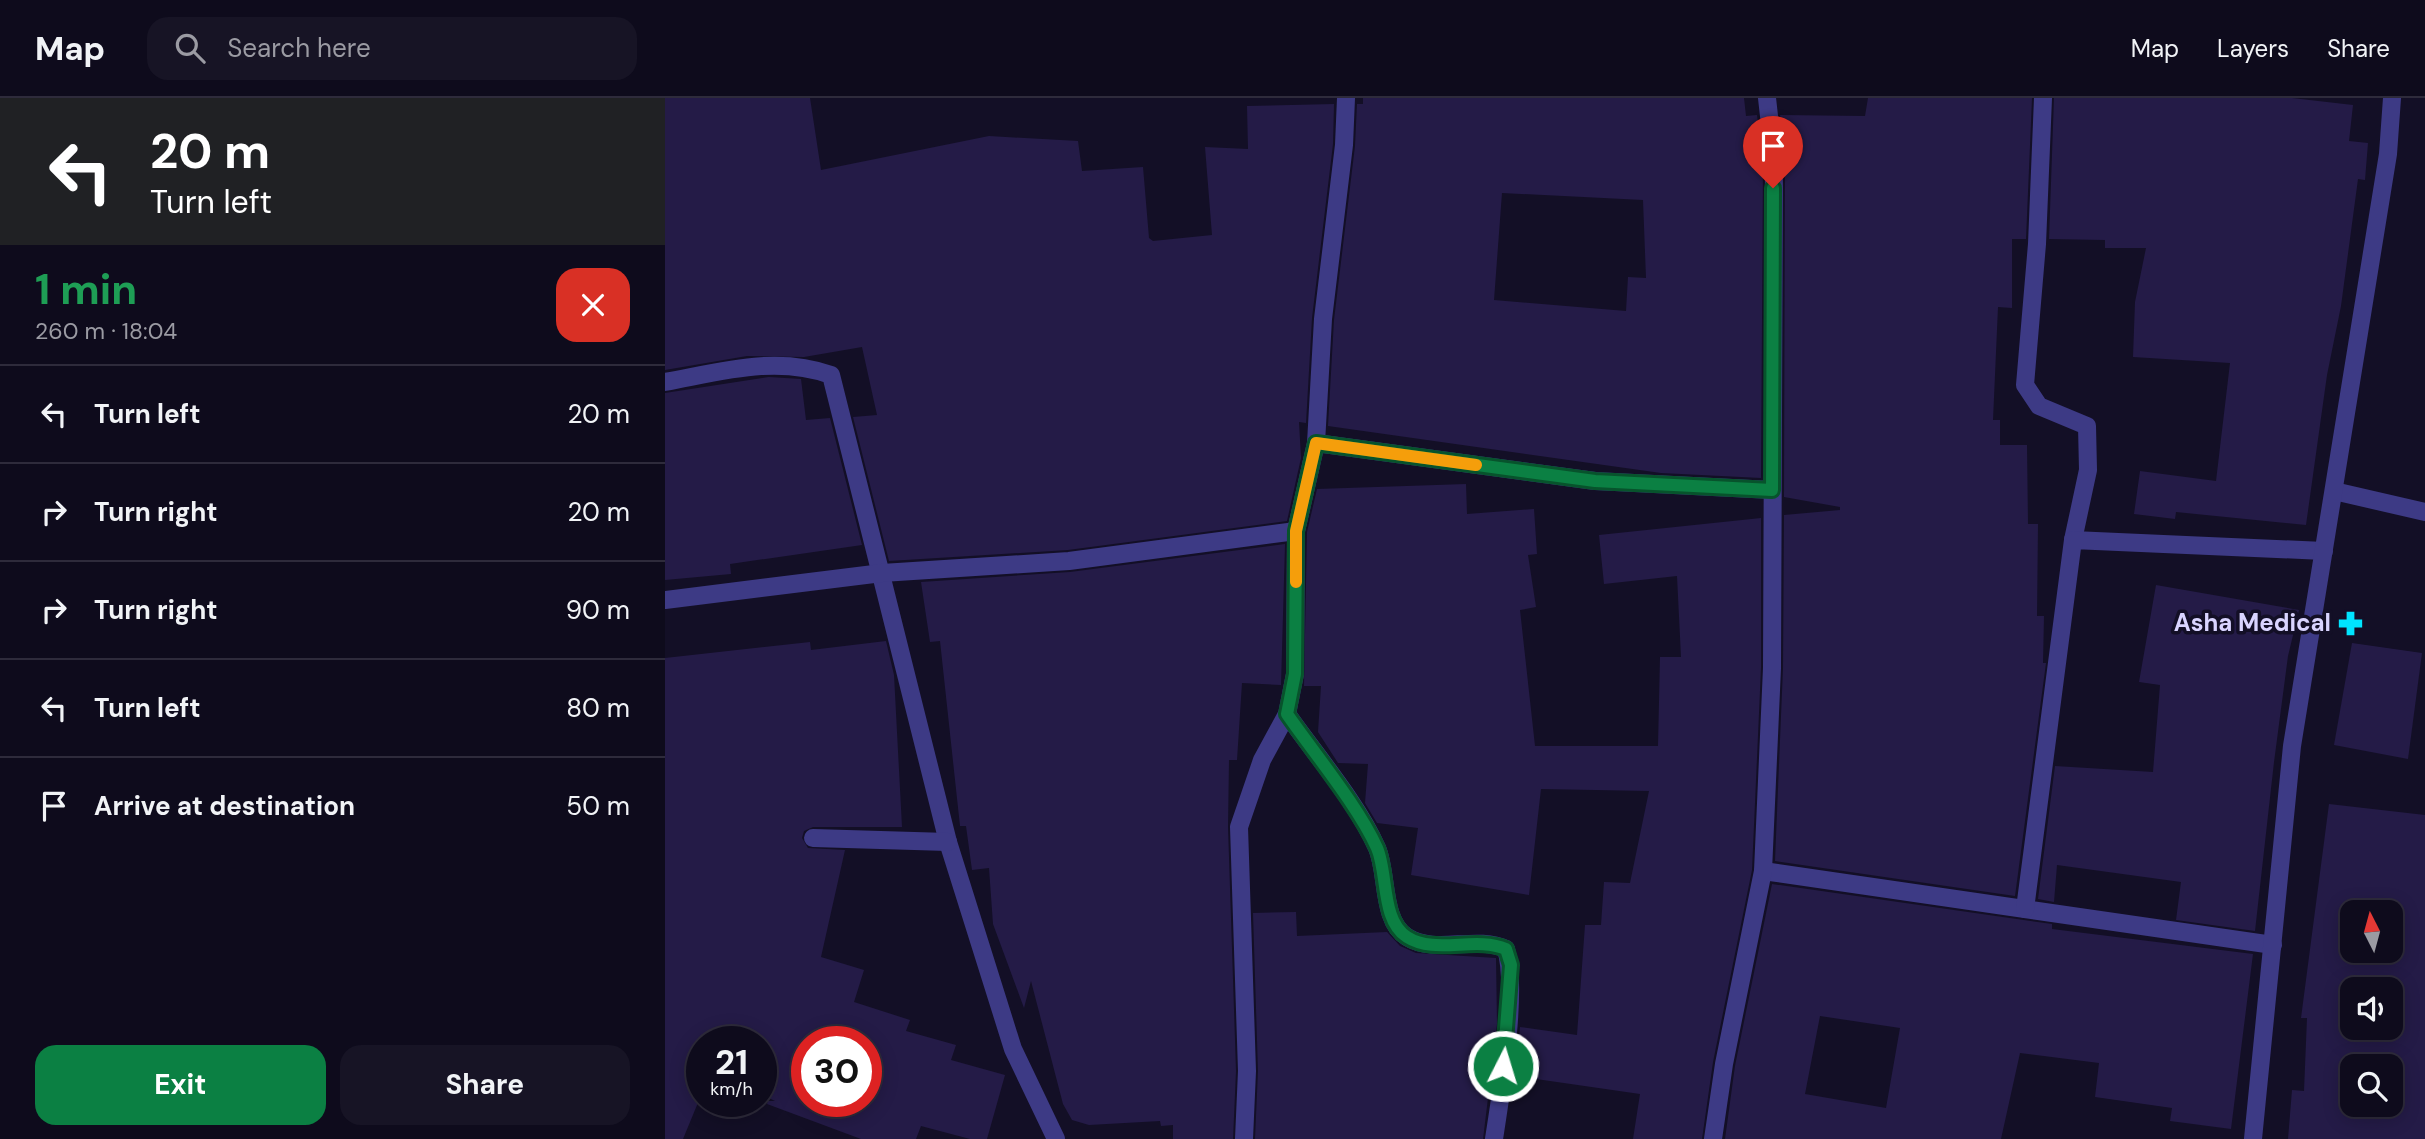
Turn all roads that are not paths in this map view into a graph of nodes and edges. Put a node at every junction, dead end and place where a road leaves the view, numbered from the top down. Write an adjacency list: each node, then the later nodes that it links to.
1 (1346, 98): 6 (street)
2 (1767, 98): 7 (street)
3 (2043, 98): 11 (street)
4 (2388, 98): 8 (street)
5 (665, 382): 13 (street)
6 (1316, 443): 7 (street); 10 (street)
7 (1772, 490): 18 (street)
8 (2334, 491): 9 (street); 12 (street)
9 (2425, 512)
10 (1296, 531): 13 (street); 15 (street)
11 (2073, 540): 12 (street); 19 (street)
12 (2324, 551): 20 (street)
13 (881, 573): 14 (street); 17 (street)
14 (665, 600)
15 (1287, 714): 22 (street); 23 (street)
16 (813, 838): 17 (street)
17 (948, 842): 21 (street)
18 (1763, 871): 19 (street); 24 (street)
19 (2025, 909): 20 (street)
20 (2273, 945): 25 (street)
21 (1056, 1139)
22 (1244, 1139)
23 (1494, 1139)
24 (1713, 1139)
25 (2253, 1139)

